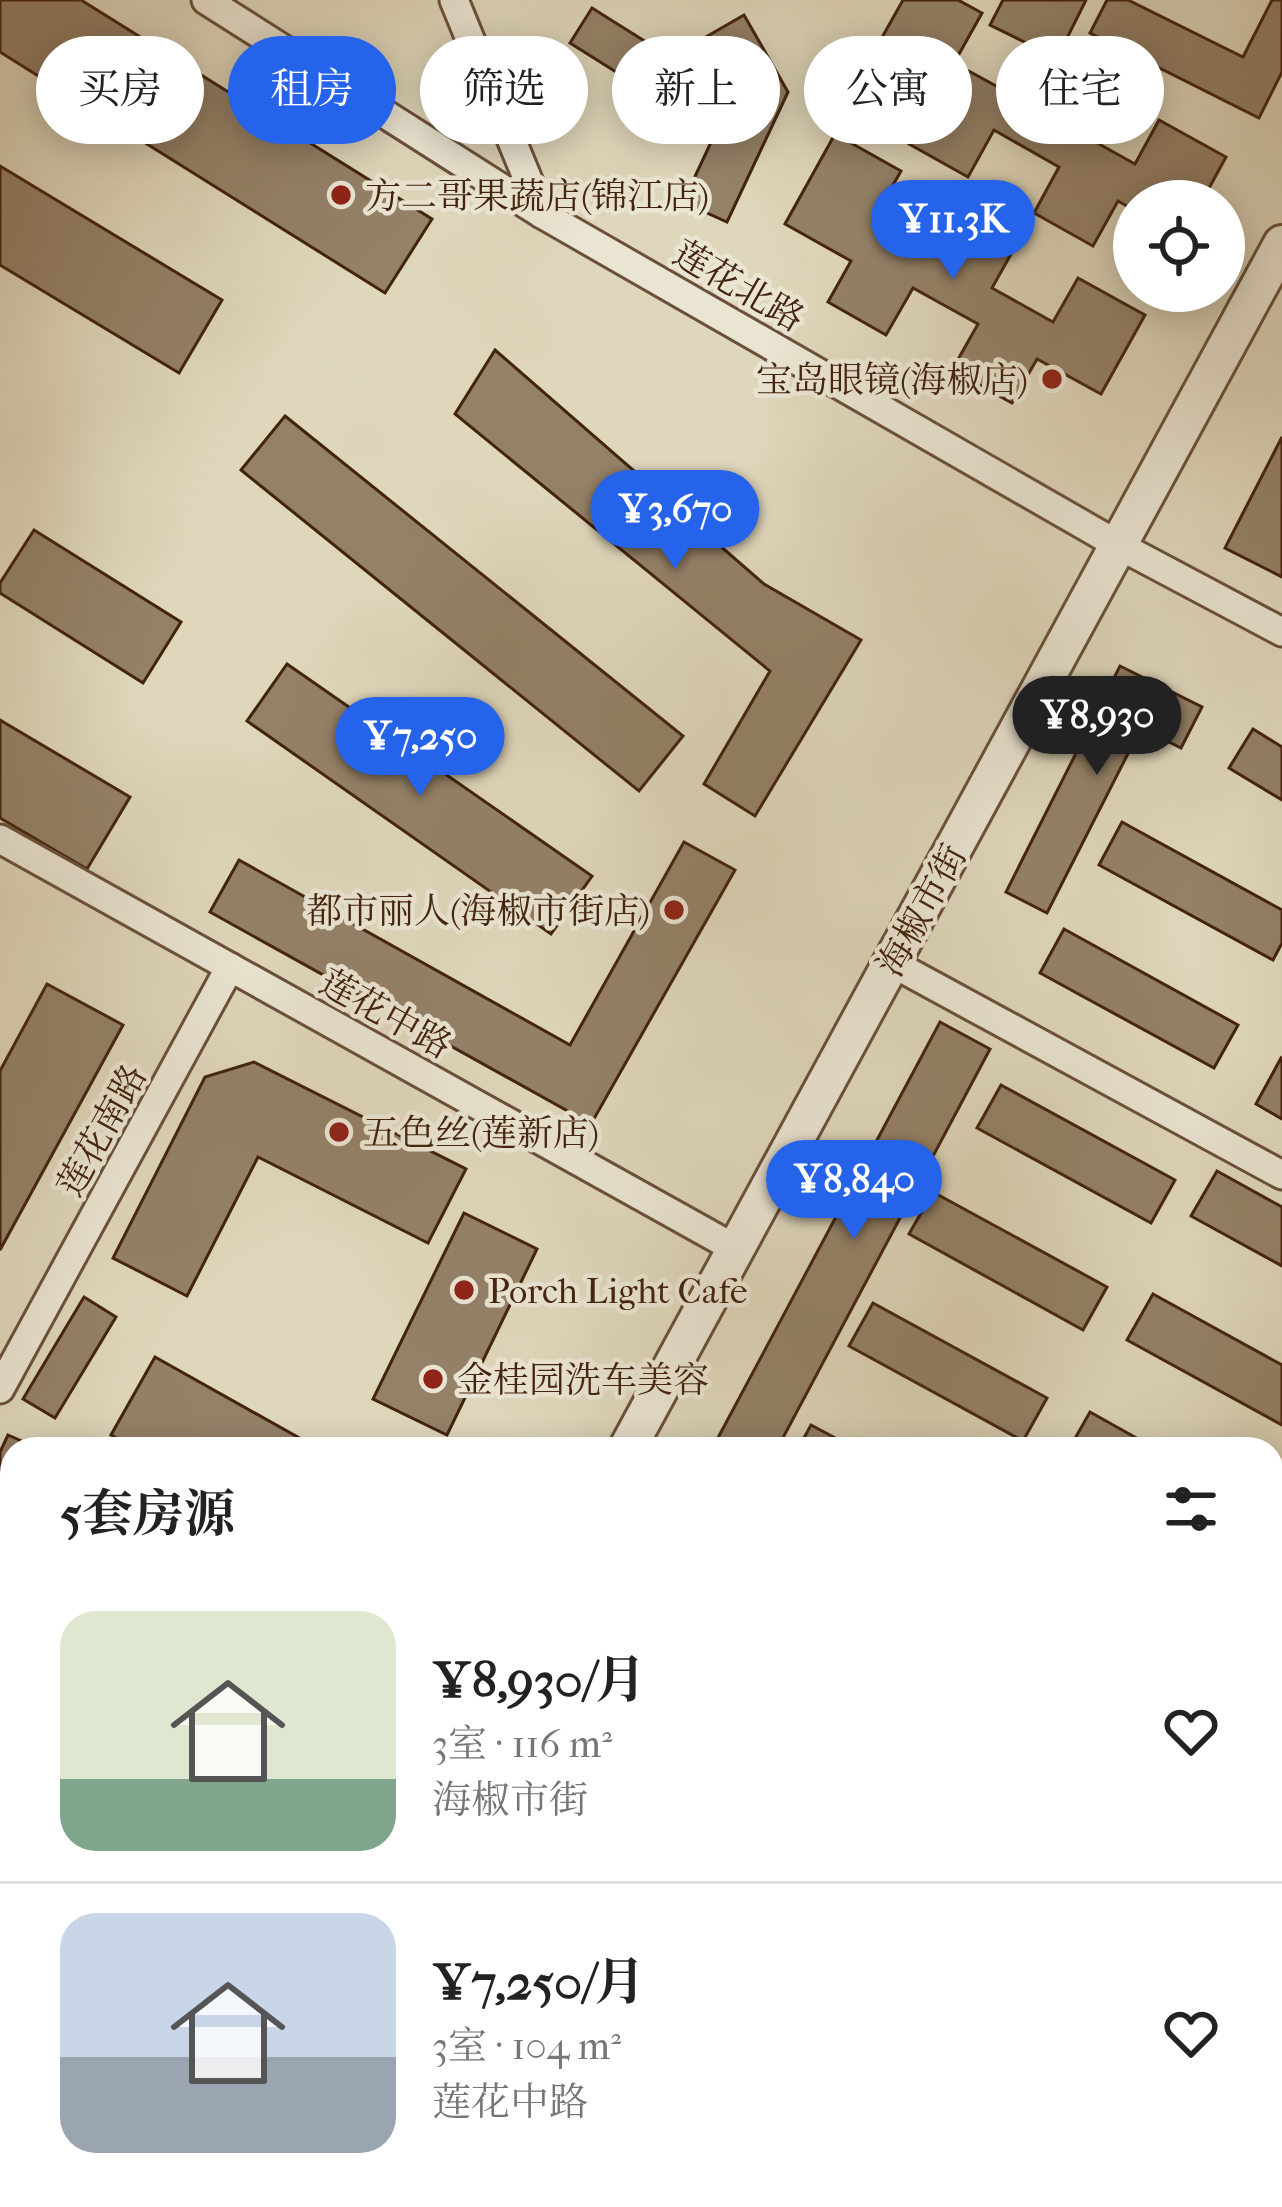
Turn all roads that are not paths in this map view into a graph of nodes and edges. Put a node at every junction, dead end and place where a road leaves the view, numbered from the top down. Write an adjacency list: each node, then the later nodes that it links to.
1 (206, 0): 3 (street, 莲花北路)
2 (454, 0): 3 (street)
3 (542, 214): 5 (street, 莲花北路)
4 (1282, 244): 5 (street, 海椒市街)
5 (1120, 546): 6 (street, 莲花北路); 8 (street, 海椒市街)
6 (1282, 632)
7 (0, 839): 9 (street, 莲花中路)
8 (892, 963): 10 (street); 11 (street, 海椒市街)
9 (230, 968): 11 (street, 莲花中路); 12 (street, 莲花南路)
10 (1282, 1174)
11 (736, 1249): 13 (street, 海椒市街)
12 (0, 1390)
13 (634, 1437)

